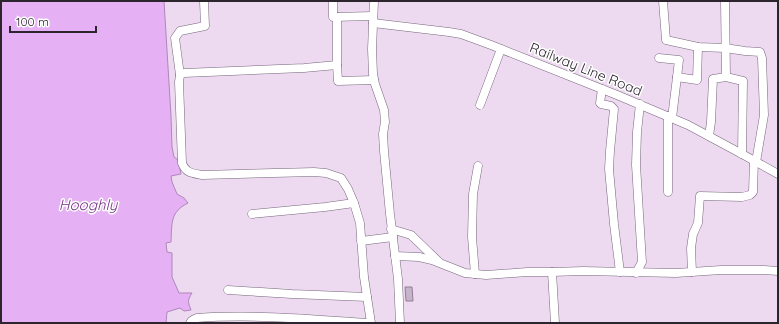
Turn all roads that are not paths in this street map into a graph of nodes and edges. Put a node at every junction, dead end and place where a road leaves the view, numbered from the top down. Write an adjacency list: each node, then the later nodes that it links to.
1 (204, 1): 13 (street)
2 (333, 1): 6 (street)
3 (374, 1): 7 (street)
4 (663, 1): 8 (street)
5 (725, 1): 9 (street)
6 (337, 17): 7 (street, Railway Line Road); 12 (street)
7 (373, 19): 10 (street, Railway Line Road); 16 (street)
8 (698, 47): 9 (street); 14 (street)
9 (725, 48): 15 (street); 23 (street)
10 (501, 49): 17 (street, Railway Line Road); 19 (street)
11 (659, 58): 14 (street)
12 (337, 65): 13 (street); 16 (street)
13 (180, 75): 27 (street)
14 (677, 77): 20 (street)
15 (726, 77): 21 (street); 22 (street)
16 (374, 80): 29 (street)
17 (602, 89): 18 (street, Railway Line Road); 35 (street)
18 (640, 104): 20 (street, Railway Line Road); 37 (street)
19 (480, 105)
20 (670, 117): 21 (street, Railway Line Road); 26 (street)
21 (709, 136): 22 (street, Railway Line Road)
22 (742, 154): 23 (street, Railway Line Road)
23 (755, 161): 25 (street, Railway Line Road); 36 (street)
24 (478, 166): 38 (street)
25 (778, 174)
26 (668, 192)
27 (354, 203): 28 (street); 30 (street)
28 (252, 214)
29 (392, 233): 30 (street); 31 (street); 32 (street)
30 (361, 241): 40 (street)
31 (395, 256): 32 (street); 44 (street)
32 (442, 265): 38 (street)
33 (778, 271): 36 (street)
34 (552, 272): 35 (street); 38 (street); 45 (street)
35 (620, 272): 37 (street)
36 (692, 272): 37 (street)
37 (636, 273)
38 (475, 274)
39 (228, 290): 40 (street)
40 (367, 296): 43 (street)
41 (190, 323): 42 (street)
42 (367, 323)
43 (371, 323)
44 (400, 323)
45 (555, 323)

